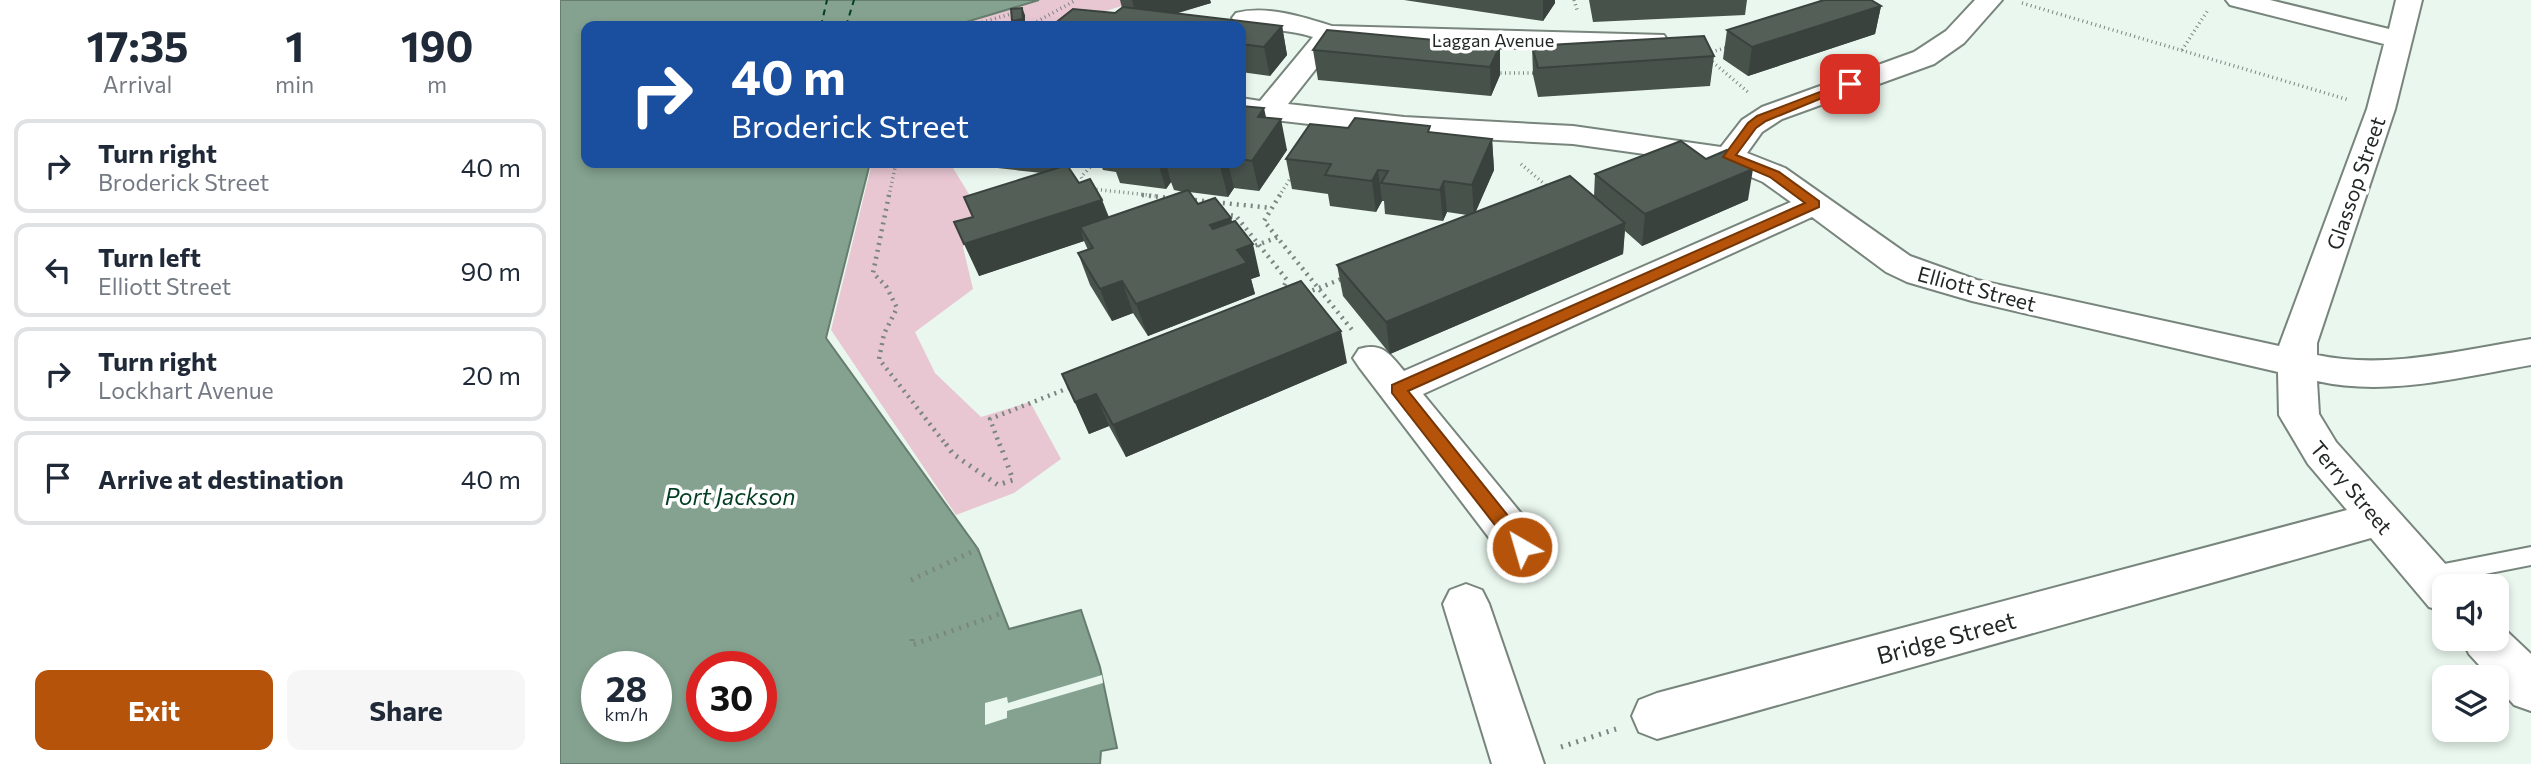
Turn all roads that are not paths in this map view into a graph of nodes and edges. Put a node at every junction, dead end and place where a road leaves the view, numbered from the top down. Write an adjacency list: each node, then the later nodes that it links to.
1 (1989, 0): 9 (street)
2 (2239, 0): 6 (street)
3 (2409, 0): 6 (street, Glassop Street)
4 (1245, 18): 5 (street, Laggan Avenue)
5 (1330, 34): 7 (street, Laggan Avenue); 8 (street)
6 (2397, 39): 13 (street, Glassop Street)
7 (1655, 41)
8 (1254, 109): 9 (street, Elliott Street)
9 (1729, 157): 10 (street, Elliott Street)
10 (1815, 204): 13 (street, Elliott Street); 14 (street)
11 (2531, 352): 13 (street, Elliott Street)
12 (1372, 358): 14 (street)
13 (2298, 363): 15 (street, Terry Street)
14 (1398, 389): 16 (street)
15 (2378, 519): 19 (street, Terry Street); 23 (street, Bridge Street)
16 (1522, 547)
17 (2531, 556): 18 (lane)
18 (2473, 574)
19 (2432, 579)
20 (1466, 604): 24 (street)
21 (2497, 651): 22 (street)
22 (2531, 689)
23 (1657, 716)
24 (1517, 762)

